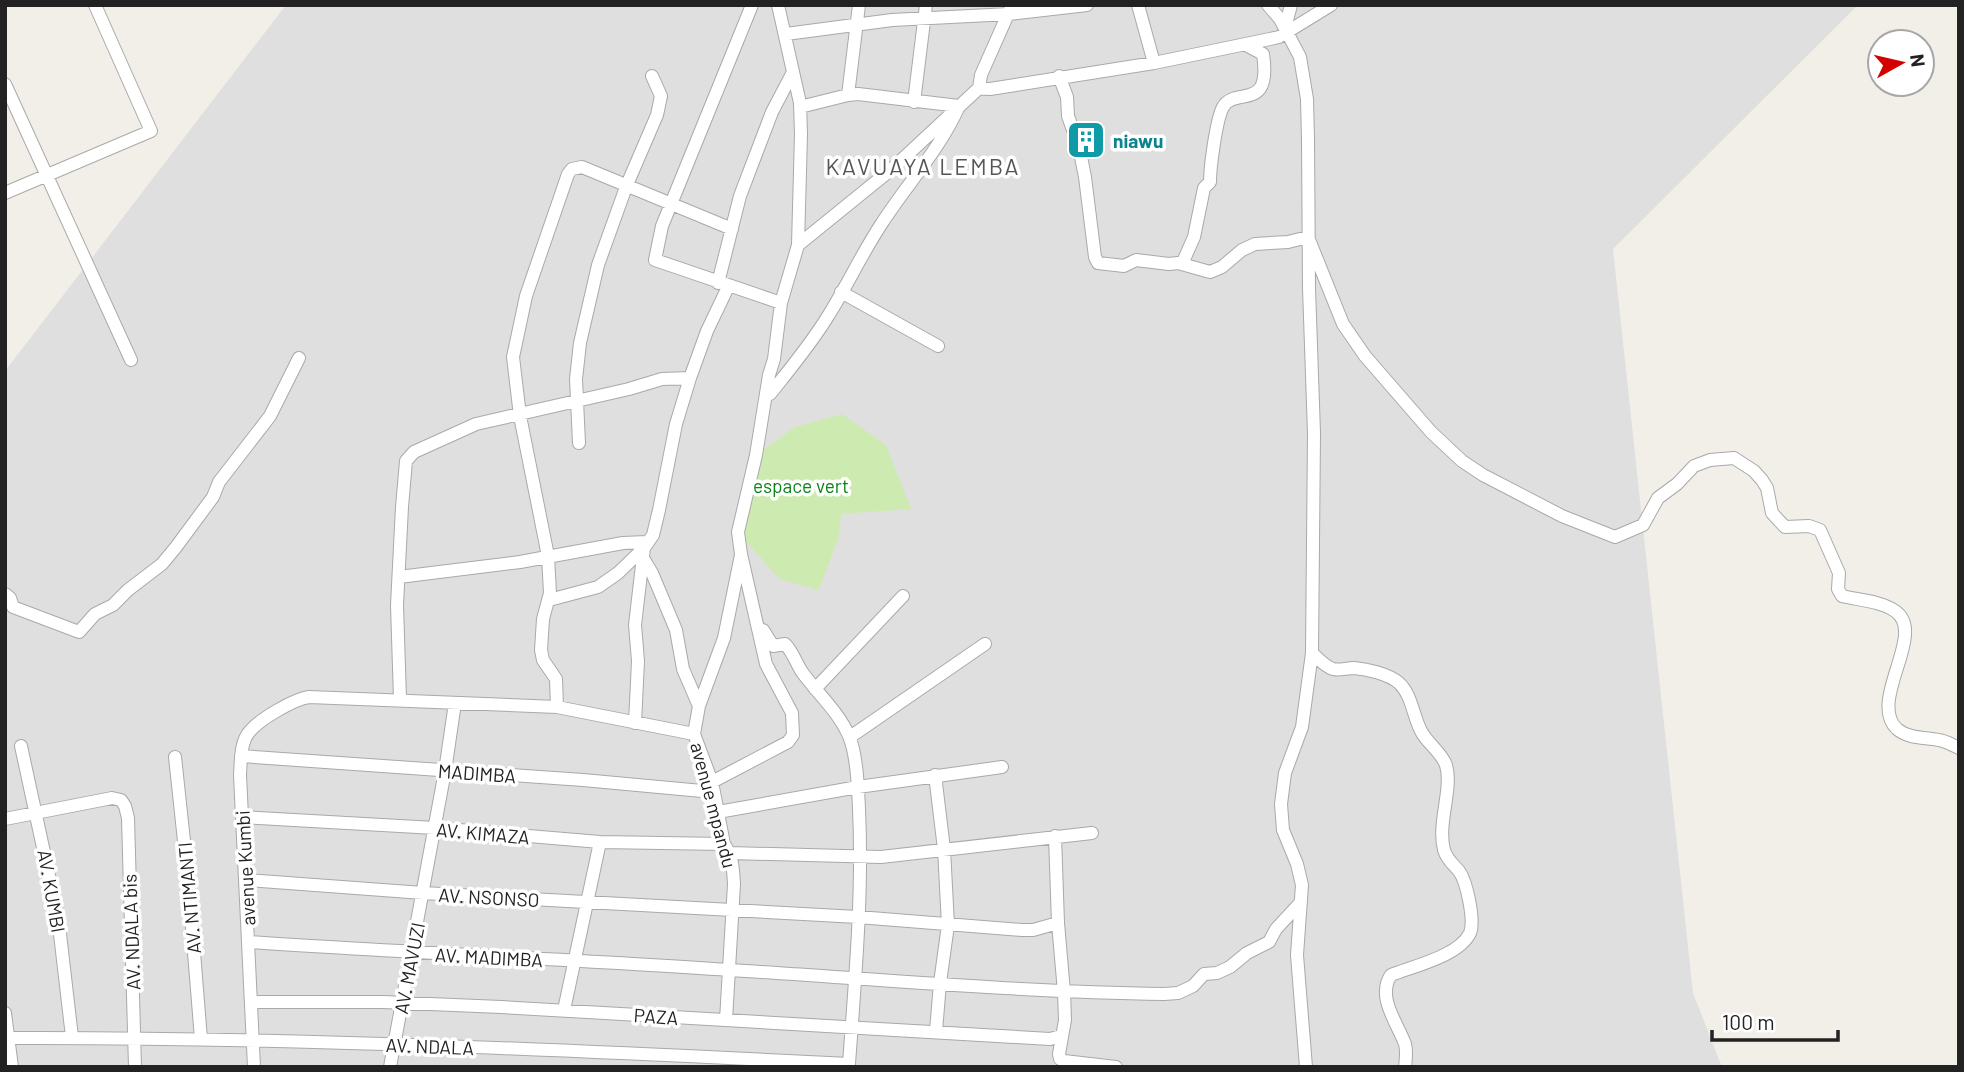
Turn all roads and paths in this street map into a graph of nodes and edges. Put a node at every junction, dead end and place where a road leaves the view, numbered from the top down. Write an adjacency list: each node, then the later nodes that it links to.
1 (95, 5): 26 (street)
2 (752, 5): 29 (street)
3 (778, 5): 14 (street)
4 (859, 5): 12 (street)
5 (1087, 5): 10 (street)
6 (1138, 5): 16 (street)
7 (1268, 5): 13 (street)
8 (1291, 5): 13 (street)
9 (1332, 5): 13 (street)
10 (1010, 10): 11 (street); 21 (street)
11 (925, 12): 12 (street); 23 (street)
12 (856, 25): 14 (street); 22 (street)
13 (1285, 30): 15 (street); 31 (street)
14 (786, 33): 17 (street)
15 (1244, 45): 16 (street); 33 (street)
16 (1154, 63): 19 (street)
17 (793, 72): 25 (street); 30 (street)
18 (652, 76): 27 (street)
19 (1059, 76): 21 (street); 33 (street)
20 (5, 84): 26 (street)
21 (979, 88): 24 (street)
22 (848, 95): 23 (street); 25 (street)
23 (914, 102): 24 (street)
24 (959, 106): 32 (street); 35 (street)
25 (800, 107): 32 (street)
26 (47, 175): 28 (street); 39 (street)
27 (626, 187): 29 (street); 42 (street); 43 (street)
28 (5, 193)
29 (672, 205): 30 (street); 34 (street)
30 (732, 229): 34 (street)
31 (1308, 237): 33 (street); 54 (street); 64 (street)
32 (798, 245): 36 (street)
33 (1182, 264)
34 (723, 285): 36 (street); 40 (street)
35 (841, 292): 37 (street); 41 (street)
36 (781, 303): 46 (street)
37 (938, 346)
38 (299, 358): 49 (street)
39 (131, 360)
40 (690, 378): 42 (street); 45 (street)
41 (770, 394)
42 (576, 400): 43 (street); 44 (street)
43 (520, 416): 47 (street); 48 (street)
44 (579, 443)
45 (645, 549): 47 (street); 51 (street); 58 (street); 60 (street)
46 (741, 554): 52 (street); 58 (street, avenue mpandu)
47 (548, 555): 48 (street); 51 (street)
48 (400, 577): 56 (street)
49 (5, 594)
50 (903, 596): 55 (street)
51 (549, 600): 59 (street)
52 (755, 618): 55 (street); 70 (street)
53 (985, 644): 62 (street)
54 (1312, 653): 86 (street); 119 (street)
55 (815, 689): 62 (street)
56 (400, 699): 57 (street); 65 (street, avenue Kumbi)
57 (454, 703): 59 (street); 68 (street, AV. MAVUZI)
58 (699, 706): 61 (street, avenue mpandu)
59 (557, 707): 60 (street)
60 (635, 723): 61 (street)
61 (694, 734): 70 (street, avenue mpandu)
62 (850, 737): 71 (street)
63 (21, 746): 72 (street, AV. KUMBI)
64 (1959, 748)
65 (242, 756): 68 (street, MADIMBA); 74 (street, avenue Kumbi)
66 (175, 758): 109 (street, AV. NTIMANTI)
67 (1002, 767): 69 (street)
68 (445, 771): 70 (street, MADIMBA); 76 (street, AV. MAVUZI)
69 (935, 775): 71 (street); 81 (street)
70 (712, 787): 73 (street, avenue mpandu)
71 (858, 787): 73 (street); 82 (street)
72 (36, 811): 75 (street); 106 (street, AV. KUMBI); 107 (street, AV. NDALA bis)
73 (718, 812): 80 (street, avenue mpandu)
74 (242, 817): 76 (street, AV. KIMAZA); 83 (street, avenue Kumbi)
75 (5, 819)
76 (435, 828): 79 (street, AV. KIMAZA); 84 (street, AV. MAVUZI)
77 (1092, 832): 78 (street, AV. KIMAZA)
78 (1055, 836): 81 (street, AV. KIMAZA); 89 (street)
79 (600, 842): 80 (street, AV. KIMAZA); 85 (street)
80 (727, 849): 82 (street, AV. KIMAZA); 87 (street, avenue mpandu)
81 (944, 849): 82 (street, AV. KIMAZA); 90 (street)
82 (860, 858): 88 (street)
83 (246, 880): 84 (street, AV. NSONSO); 91 (street, avenue Kumbi)
84 (423, 893): 85 (street, AV. NSONSO); 92 (street, AV. MAVUZI)
85 (587, 902): 87 (street, AV. NSONSO); 93 (street)
86 (1301, 902): 97 (street, AV. MADIMBA); 118 (street)
87 (733, 910): 88 (street, AV. NSONSO); 94 (street, avenue mpandu)
88 (858, 917): 90 (street, AV. NSONSO); 95 (street)
89 (1058, 923): 90 (street, AV. NSONSO); 97 (street)
90 (947, 925): 96 (street)
91 (250, 942): 92 (street, AV. MADIMBA); 98 (street, avenue Kumbi)
92 (411, 953): 93 (street, AV. MADIMBA); 99 (street, AV. MAVUZI)
93 (575, 960): 94 (street, AV. MADIMBA); 100 (street)
94 (728, 970): 95 (street, AV. MADIMBA); 102 (street, avenue mpandu)
95 (855, 978): 96 (street, AV. MADIMBA); 103 (street)
96 (940, 983): 97 (street, AV. MADIMBA); 104 (street)
97 (1064, 992): 105 (street)
98 (251, 1002): 99 (street, PAZA); 110 (street, avenue Kumbi)
99 (402, 1003): 100 (street, PAZA); 111 (street, AV. MAVUZI)
100 (564, 1010): 102 (street, PAZA)
101 (5, 1013): 108 (street)
102 (726, 1020): 103 (street, PAZA)
103 (850, 1027): 104 (street, PAZA); 112 (street)
104 (936, 1031): 105 (street, PAZA)
105 (1061, 1036): 117 (street)
106 (72, 1037): 107 (street, AV. NDALA); 108 (street, AV. NDALA)
107 (135, 1037): 109 (street, AV. NDALA); 114 (street, AV. NDALA bis)
108 (9, 1038): 113 (street)
109 (201, 1039): 110 (street, AV. NDALA)
110 (252, 1040): 111 (street, AV. NDALA); 115 (street, avenue Kumbi)
111 (394, 1045): 112 (street, AV. NDALA); 116 (street, AV. MAVUZI)
112 (849, 1065)
113 (12, 1067)
114 (135, 1067)
115 (254, 1067)
116 (390, 1067)
117 (1116, 1067)
118 (1306, 1067)
119 (1405, 1067)

